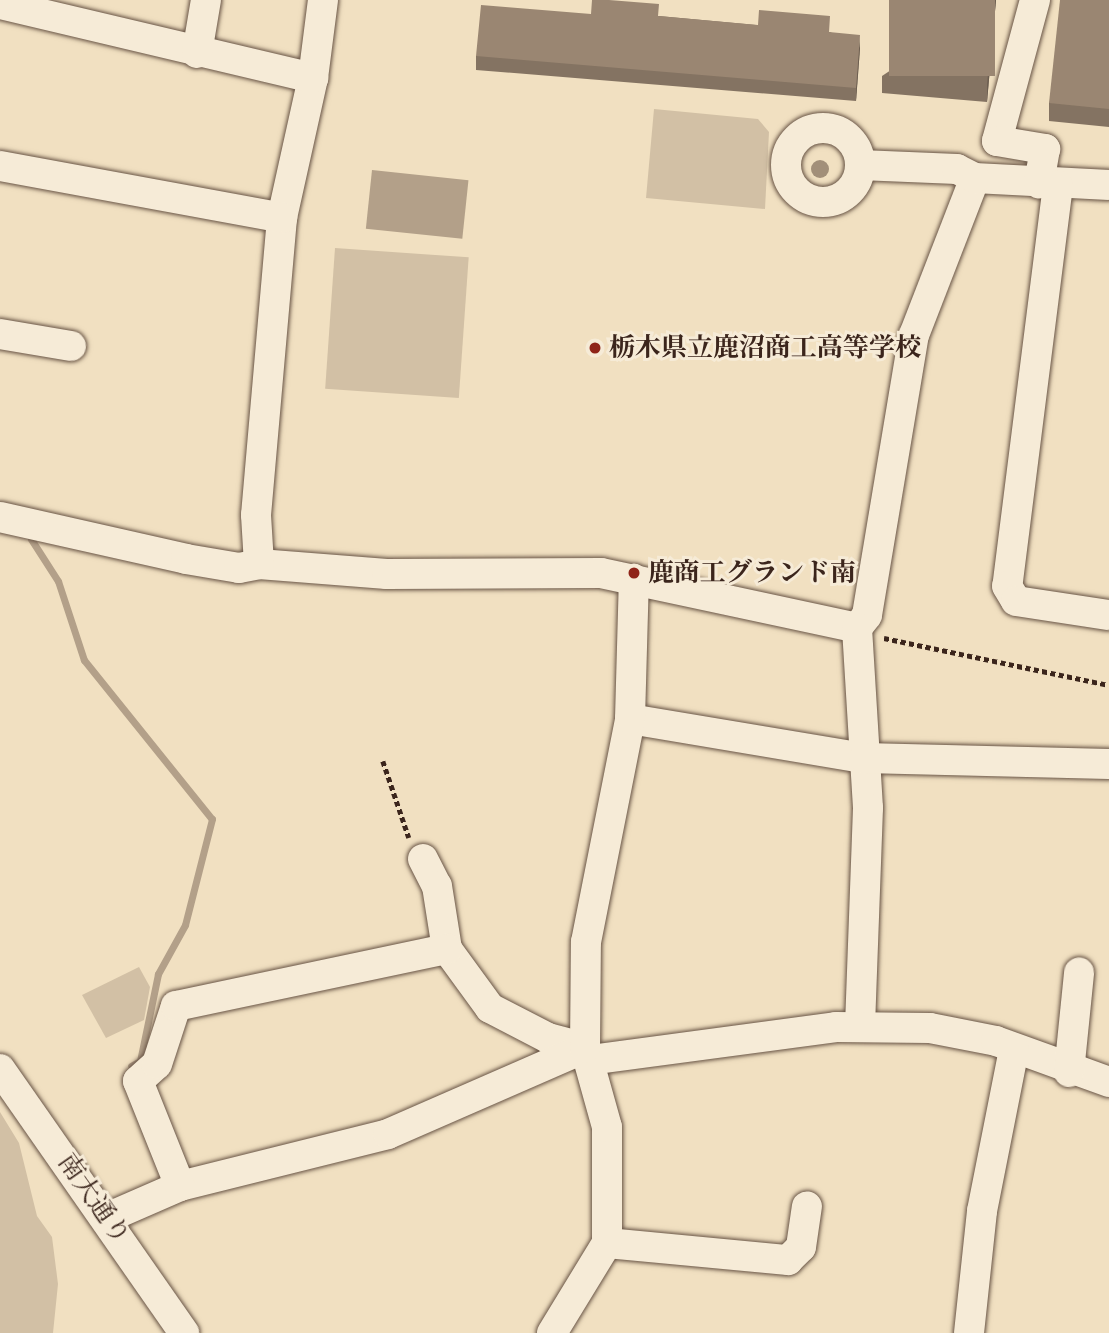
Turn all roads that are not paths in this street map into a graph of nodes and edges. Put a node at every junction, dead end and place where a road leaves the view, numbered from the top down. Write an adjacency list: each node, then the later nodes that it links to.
1 (206, 0): 5 (street)
2 (323, 0): 6 (street)
3 (1035, 0): 10 (street)
4 (0, 4): 5 (street)
5 (197, 52): 6 (street)
6 (313, 78): 12 (street)
7 (860, 165): 9 (street)
8 (0, 166): 12 (street)
9 (975, 178): 10 (street); 19 (street)
10 (1049, 184): 11 (street); 18 (street)
11 (1109, 185)
12 (282, 218): 16 (street)
13 (0, 334): 14 (street)
14 (71, 346)
15 (0, 517): 16 (street)
16 (259, 564): 17 (street)
17 (634, 579): 19 (street); 20 (street)
18 (1109, 615)
19 (868, 632): 21 (street)
20 (630, 719): 21 (street); 28 (street)
21 (864, 758): 22 (street); 26 (street)
22 (1109, 764)
23 (424, 859): 24 (street)
24 (447, 949): 28 (street); 32 (street)
25 (1079, 973): 30 (street)
26 (860, 1026): 27 (street); 28 (street)
27 (1014, 1050): 30 (street); 38 (street)
28 (587, 1054): 32 (street); 35 (street)
29 (0, 1069): 34 (street, 南大通り)
30 (1069, 1072): 31 (street)
31 (1109, 1082)
32 (180, 1186): 34 (street)
33 (807, 1206): 35 (street)
34 (109, 1217): 36 (street, 南大通り)
35 (607, 1243): 37 (street)
36 (184, 1333)
37 (552, 1333)
38 (969, 1333)

